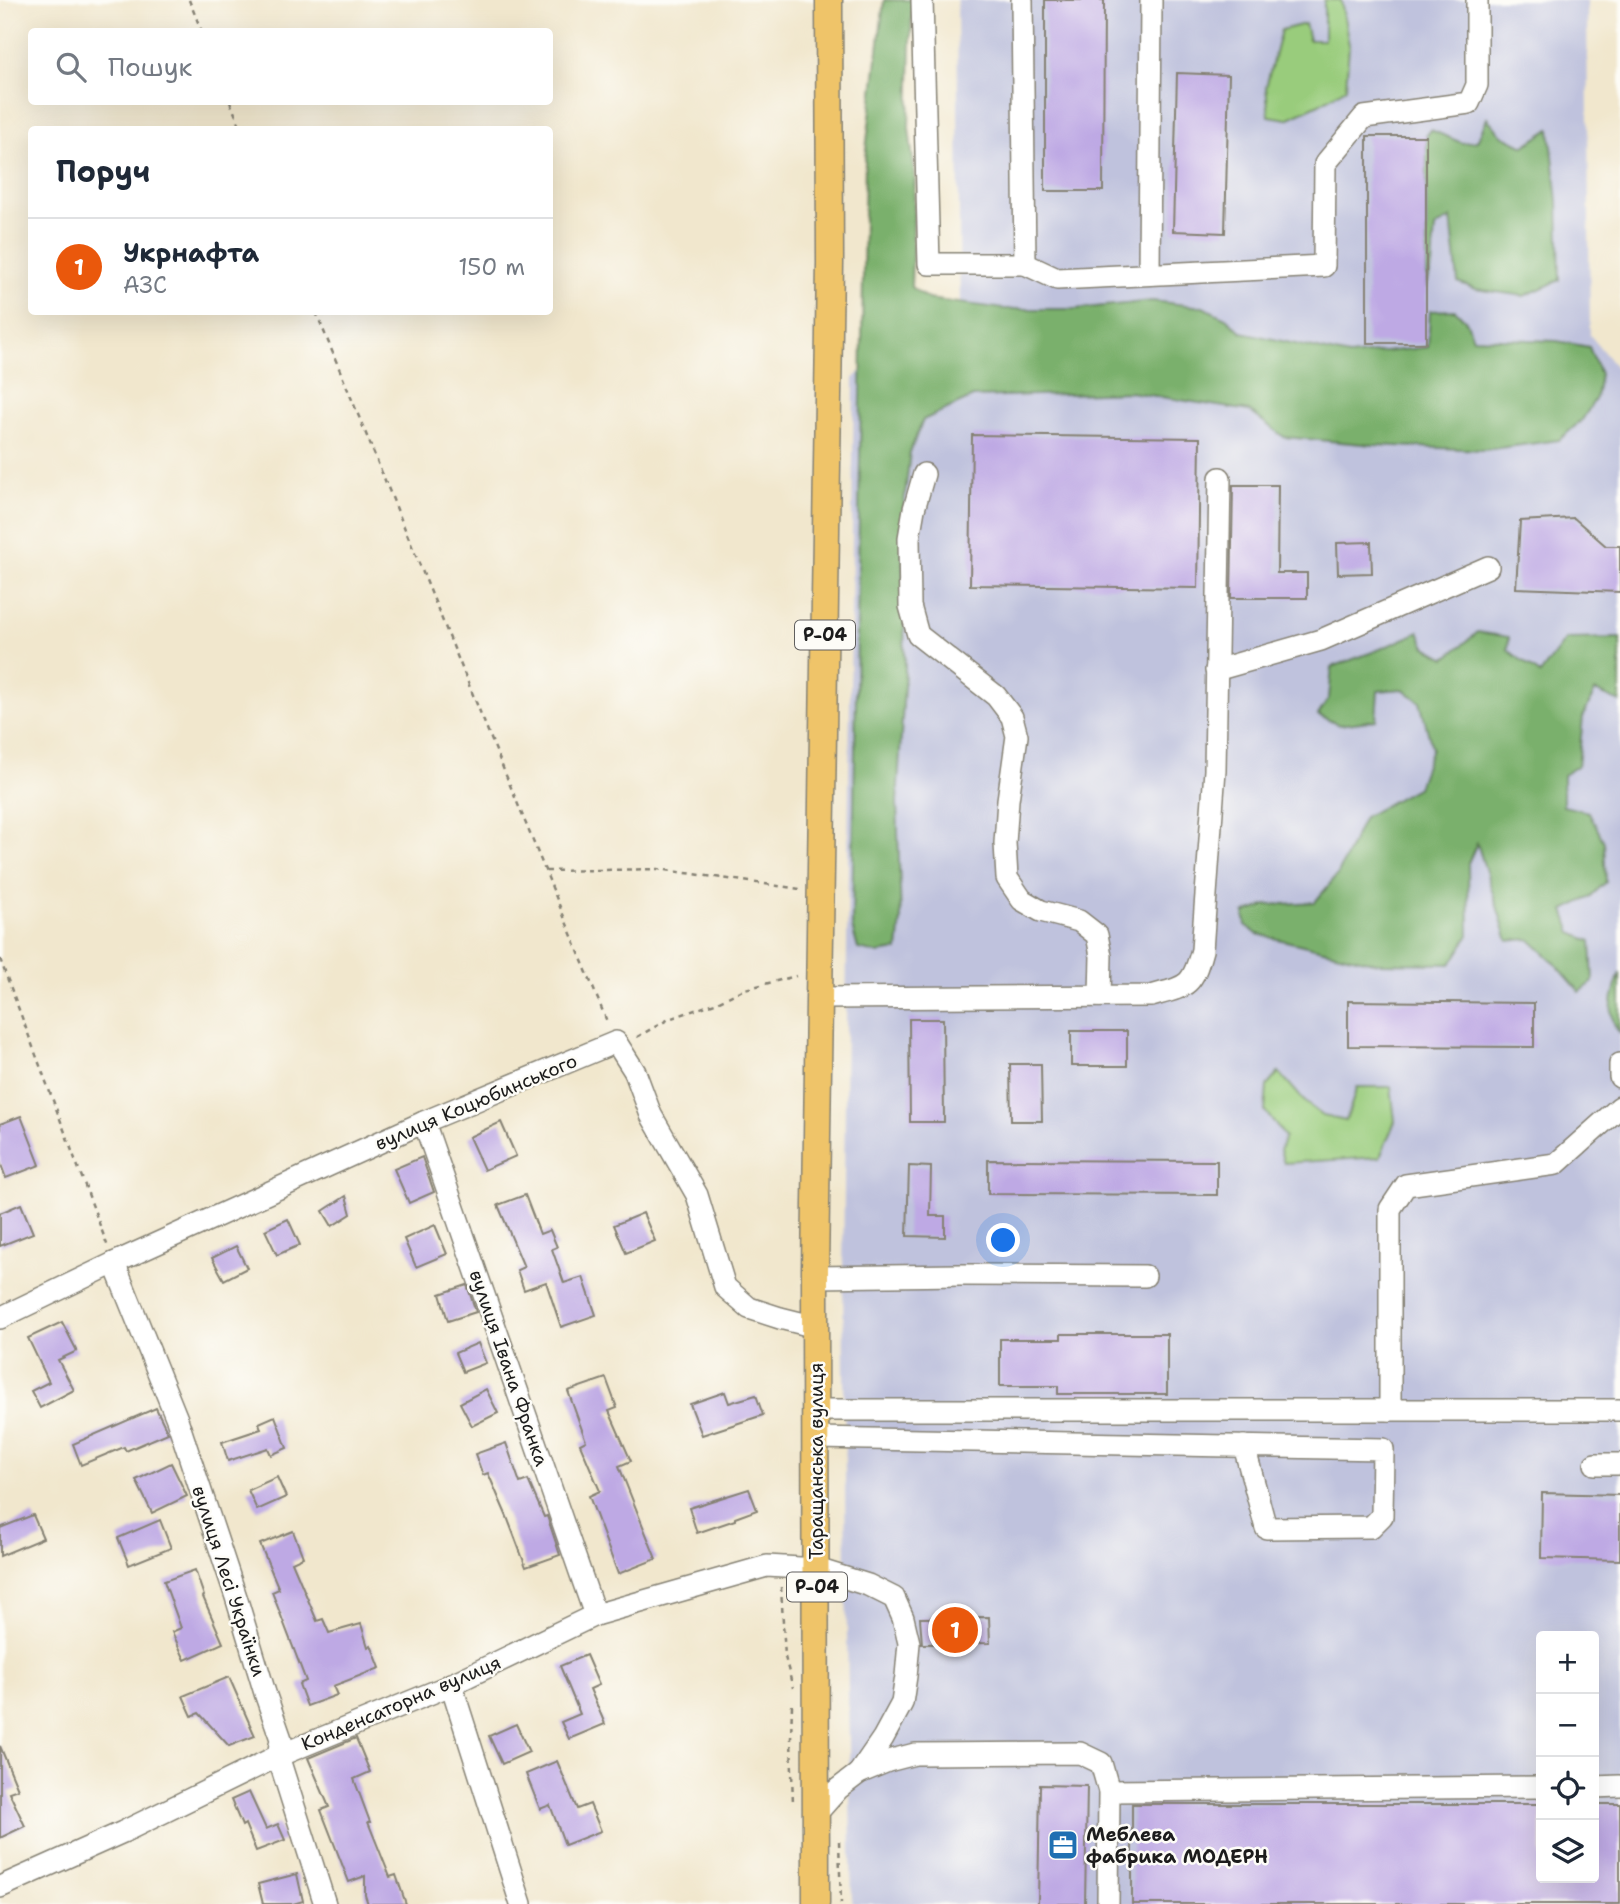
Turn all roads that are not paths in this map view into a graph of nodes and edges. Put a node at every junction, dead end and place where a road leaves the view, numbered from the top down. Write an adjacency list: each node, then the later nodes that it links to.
1 (829, 0): 12 (main road, Р-04)
2 (922, 0): 6 (street)
3 (1022, 0): 6 (street)
4 (1151, 0): 7 (street)
5 (1477, 0): 7 (street)
6 (1025, 264): 7 (street)
7 (1149, 274)
8 (924, 474): 13 (street)
9 (1220, 478): 11 (street)
10 (1488, 567): 11 (street)
11 (1216, 670): 13 (street)
12 (820, 985): 13 (street); 19 (main road, Р-04)
13 (1100, 996)
14 (1620, 1064): 15 (street)
15 (1620, 1077)
16 (1620, 1107): 24 (street)
17 (424, 1122): 18 (street, вулиця Коцюбинського); 22 (street, вулиця Коцюбинського); 31 (street, вулиця Івана Франка)
18 (114, 1263): 21 (street, вулиця Коцюбинського); 33 (street, вулиця Лесі Українки)
19 (815, 1273): 20 (street); 22 (main road, Таращанська вулиця / Р-04)
20 (1145, 1276)
21 (0, 1318)
22 (816, 1327): 23 (main road, Таращанська вулиця / Р-04)
23 (816, 1410): 24 (street); 26 (main road, Таращанська вулиця / Р-04)
24 (1390, 1410): 25 (street)
25 (1620, 1410)
26 (816, 1438): 27 (street); 30 (main road, Таращанська вулиця / Р-04)
27 (1244, 1446): 27 (street)
28 (1595, 1464): 29 (street)
29 (1620, 1464)
30 (817, 1569): 31 (street, Конденсаторна вулиця); 34 (street, Конденсаторна вулиця); 39 (main road, Таращанська вулиця / Р-04)
31 (595, 1615): 32 (street, Конденсаторна вулиця)
32 (451, 1684): 33 (street, Конденсаторна вулиця); 42 (street)
33 (278, 1756): 40 (street, Конденсаторна вулиця); 41 (street, вулиця Лесі Українки)
34 (859, 1773): 38 (street); 39 (street)
35 (1620, 1786): 37 (street)
36 (1536, 1787): 38 (street)
37 (1599, 1787)
38 (1109, 1791): 44 (street)
39 (804, 1813): 43 (main road, Таращанська вулиця / Р-04)
40 (0, 1887)
41 (325, 1904)
42 (522, 1904)
43 (816, 1904)
44 (1108, 1904)

